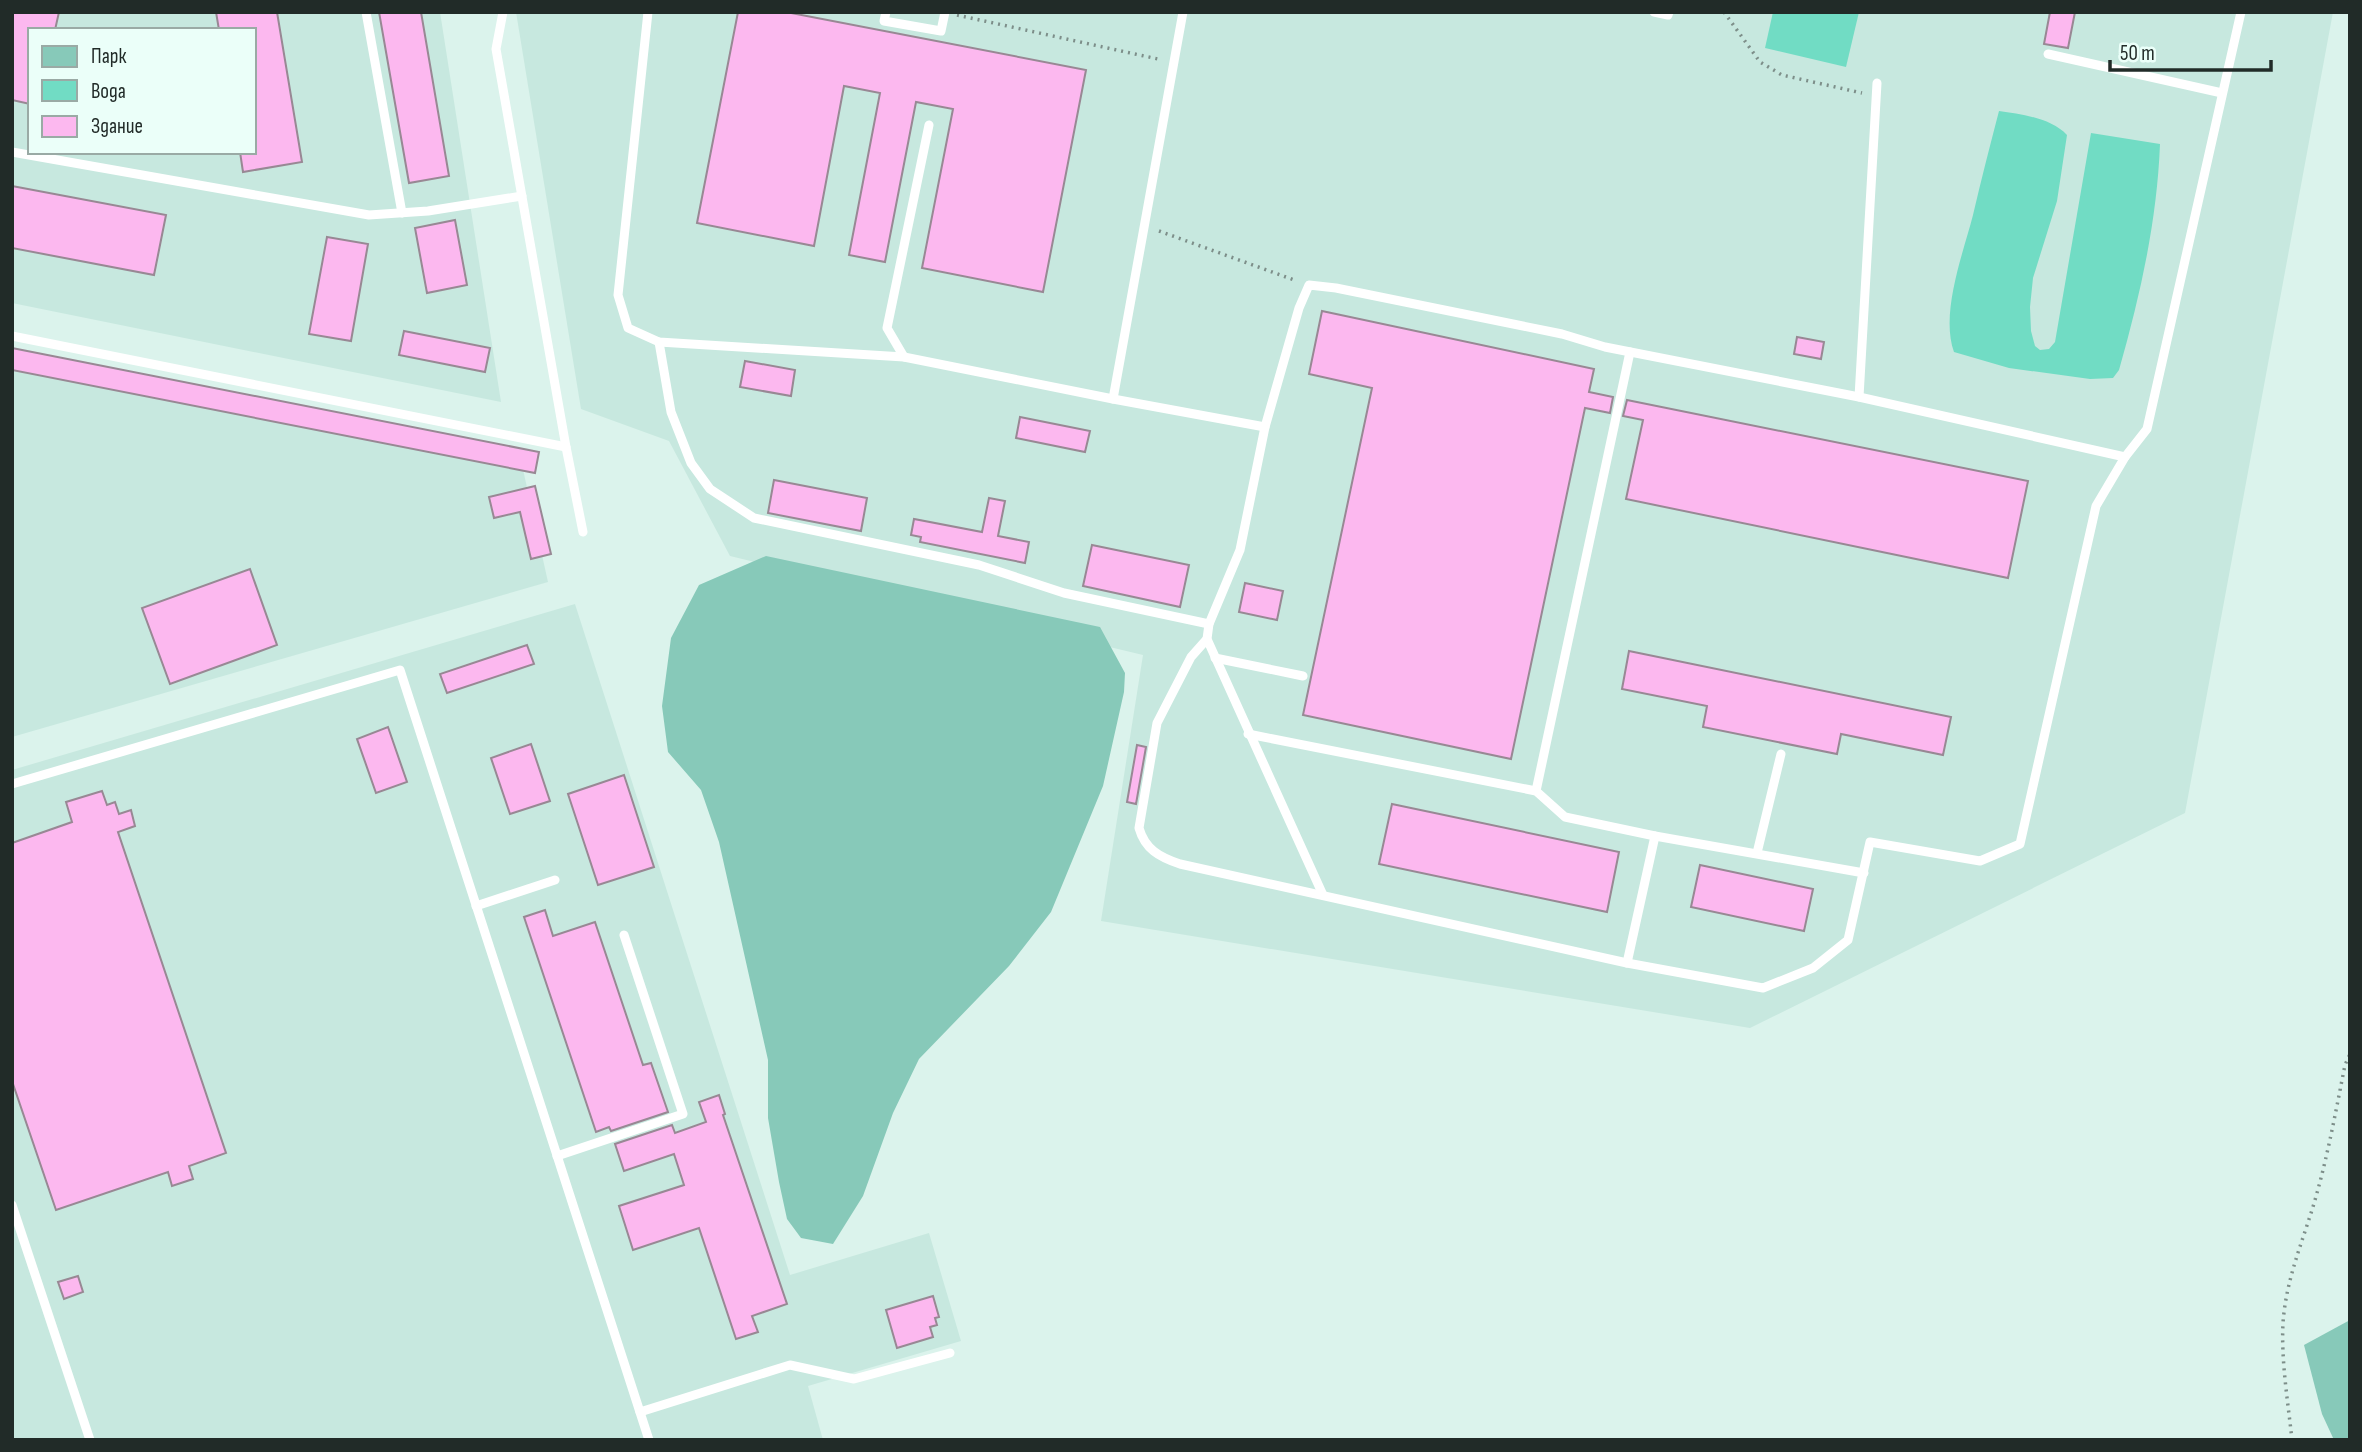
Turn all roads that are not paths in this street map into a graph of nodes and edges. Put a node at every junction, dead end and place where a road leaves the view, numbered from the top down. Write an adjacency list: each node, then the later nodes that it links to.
1 (366, 12): 16 (lane)
2 (503, 12): 15 (lane)
3 (648, 12): 18 (lane)
4 (886, 12): 5 (lane)
5 (945, 12)
6 (1183, 12): 22 (lane)
7 (1654, 12): 8 (lane)
8 (1669, 12)
9 (2241, 12): 12 (lane)
10 (2048, 54): 12 (lane)
11 (1877, 83): 21 (lane)
12 (2222, 93): 25 (lane)
13 (929, 125): 20 (lane)
14 (12, 152): 16 (lane)
15 (522, 196): 16 (lane); 24 (lane)
16 (402, 213)
17 (12, 336): 24 (lane)
18 (659, 342): 20 (lane); 27 (lane)
19 (1630, 352): 21 (lane); 23 (lane); 34 (lane)
20 (904, 357): 22 (lane)
21 (1859, 397): 25 (lane)
22 (1112, 399): 23 (lane)
23 (1265, 427): 27 (lane)
24 (566, 447): 26 (lane)
25 (2125, 457): 37 (lane)
26 (583, 532)
27 (1209, 624): 28 (lane)
28 (1207, 639): 29 (lane); 39 (lane)
29 (1215, 658): 30 (lane); 31 (lane)
30 (1303, 676)
31 (1248, 734): 34 (lane); 39 (lane)
32 (1781, 754): 36 (lane)
33 (12, 784): 40 (lane)
34 (1536, 791): 35 (lane)
35 (1655, 836): 36 (lane); 42 (lane)
36 (1757, 853): 37 (lane)
37 (1864, 873): 42 (lane)
38 (555, 880): 40 (lane)
39 (1323, 895): 42 (lane)
40 (476, 906): 43 (lane)
41 (624, 935): 43 (lane)
42 (1627, 964)
43 (557, 1156): 46 (lane)
44 (12, 1205): 47 (lane)
45 (950, 1353): 46 (lane)
46 (640, 1412): 48 (lane)
47 (90, 1440)
48 (649, 1440)

